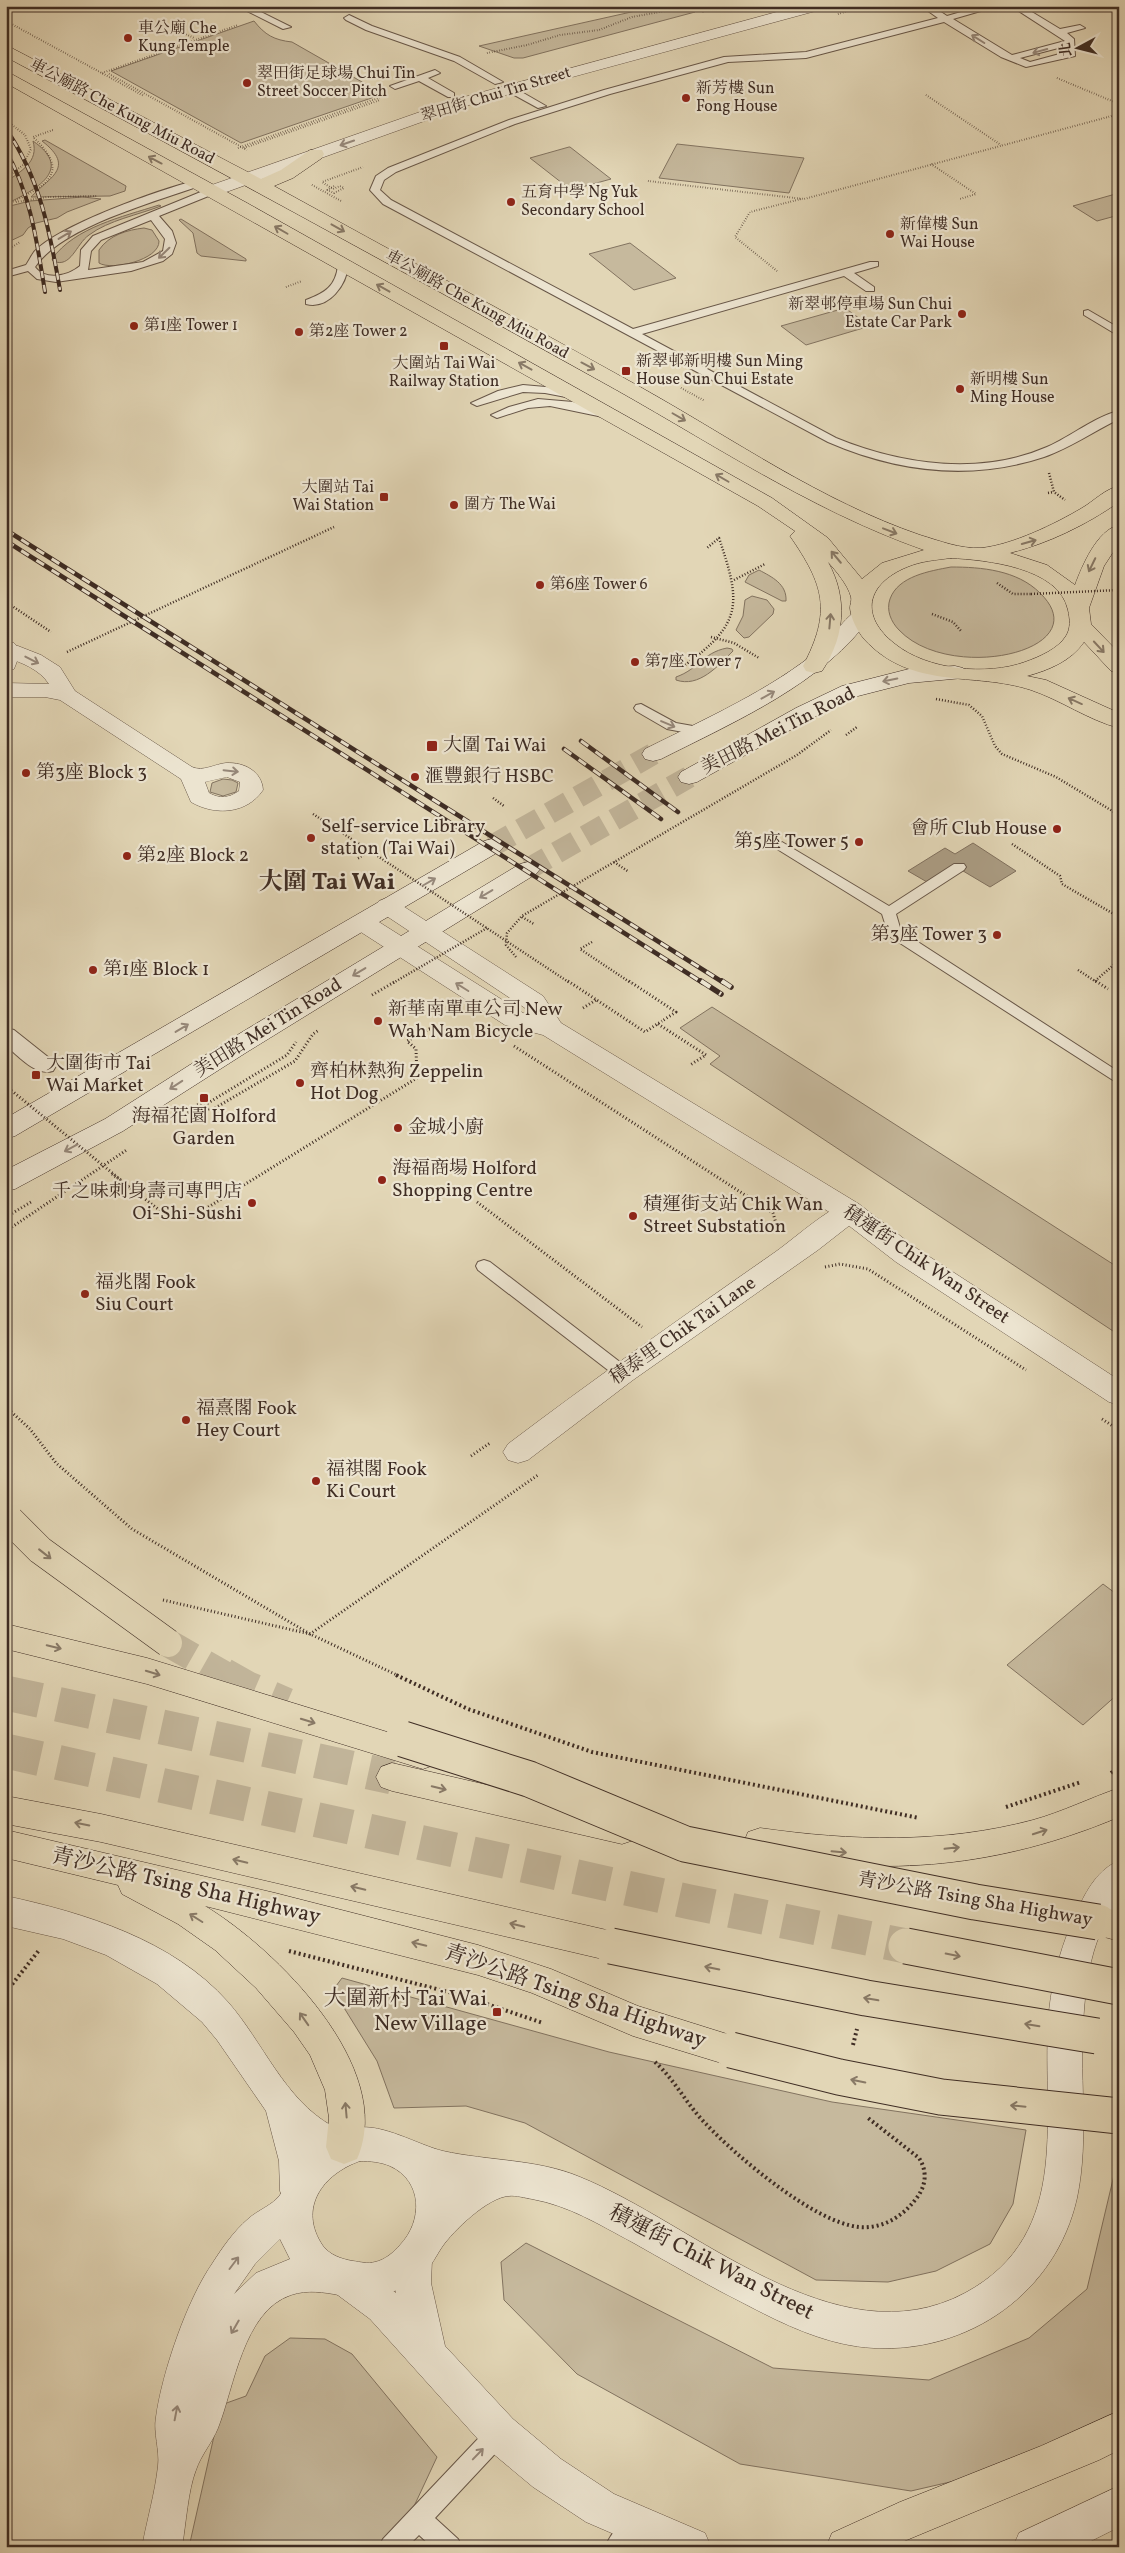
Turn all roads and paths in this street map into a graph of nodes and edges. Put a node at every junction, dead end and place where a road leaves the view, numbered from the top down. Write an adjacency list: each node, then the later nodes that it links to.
1 (241, 6): 9 (lane)
2 (692, 6): 8 (path); 21 (path)
3 (778, 6): 29 (street, 翠田街 Chui Tin Street)
4 (818, 6): 29 (street, 翠田街 Chui Tin Street)
5 (925, 6): 11 (lane)
6 (994, 6): 11 (lane)
7 (1015, 6): 16 (lane)
8 (705, 14)
9 (263, 16): 14 (lane); 17 (path)
10 (349, 18): 21 (lane)
11 (945, 19): 20 (lane, one-way to 11); 66 (lane)
12 (6, 21): 23 (path, 車公廟路 Che Kung Miu Road)
13 (168, 26): 17 (path)
14 (286, 27)
15 (1080, 28): 16 (lane)
16 (1060, 32): 18 (lane)
17 (194, 38): 23 (path)
18 (1070, 42): 20 (lane, one-way to 20); 22 (lane)
19 (6, 50): 45 (main road, 車公廟路 Che Kung Miu Road)
20 (1010, 58): 22 (lane)
21 (456, 59): 29 (lane)
22 (1029, 66): 34 (path)
23 (102, 73): 26 (path, 車公廟路 Che Kung Miu Road)
24 (435, 73): 28 (lane)
25 (109, 74): 40 (path)
26 (106, 75)
27 (6, 76): 45 (main road, 車公廟路 Che Kung Miu Road, one-way to 27)
28 (420, 78): 30 (lane); 31 (lane)
29 (504, 85): 31 (street, 翠田街 Chui Tin Street); 35 (lane); 42 (street, 翠田街 Chui Tin Street, one-way to 42)
30 (395, 86)
31 (452, 95): 45 (street, 翠田街 Chui Tin Street)
32 (926, 95): 39 (path)
33 (381, 98): 40 (path)
34 (1119, 104)
35 (541, 106)
36 (1119, 114): 39 (path)
37 (6, 120): 44 (path)
38 (53, 130): 49 (path)
39 (1002, 145): 43 (path)
40 (241, 148): 41 (path)
41 (247, 150)
42 (316, 154): 45 (main road)
43 (930, 164): 50 (path); 51 (path)
44 (6, 178)
45 (229, 181): 52 (lane, 翠田街 Chui Tin Street); 54 (main road, 車公廟路 Che Kung Miu Road, one-way to 45); 55 (lane, 翠田街 Chui Tin Street, one-way to 45); 80 (main road, 車公廟路 Che Kung Miu Road, one-way to 80)
46 (648, 181): 50 (path)
47 (328, 186): 48 (path)
48 (334, 188): 48 (path, bridge)
49 (99, 196)
50 (804, 199): 60 (path)
51 (960, 199)
52 (152, 214): 58 (lane, 翠田街 Chui Tin Street); 58 (lane, one-way to 58)
53 (874, 264): 56 (lane)
54 (343, 265): 64 (lane); 68 (main road, 車公廟路 Che Kung Miu Road, one-way to 54)
55 (34, 271): 57 (lane); 58 (lane); 63 (lane)
56 (846, 272): 60 (lane); 62 (lane)
57 (6, 274)
58 (76, 274)
59 (302, 282): 61 (path)
60 (797, 286): 66 (lane)
61 (286, 288)
62 (870, 289)
63 (39, 291)
64 (310, 302)
65 (1088, 313): 67 (lane)
66 (633, 333): 70 (lane)
67 (1119, 334)
68 (583, 399): 69 (lane); 72 (main road, 車公廟路 Che Kung Miu Road)
69 (477, 403)
70 (1119, 414)
71 (497, 415): 72 (lane)
72 (617, 418): 75 (main road, 車公廟路 Che Kung Miu Road, one-way to 72)
73 (1119, 492): 81 (main road, one-way to 73)
74 (1048, 493): 76 (path)
75 (765, 502): 87 (main road, 車公廟路 Che Kung Miu Road, one-way to 75); 98 (main road, one-way to 75)
76 (1067, 502)
77 (334, 527): 94 (path)
78 (1119, 531): 89 (main road, one-way to 89)
79 (707, 548): 83 (path)
80 (952, 552): 81 (main road, 車公廟路 Che Kung Miu Road); 87 (main road, 車公廟路 Che Kung Miu Road)
81 (982, 553): 89 (main road, 車公廟路 Che Kung Miu Road)
82 (765, 564): 83 (path)
83 (734, 580): 93 (path)
84 (997, 584): 85 (path, bridge)
85 (1119, 590)
86 (6, 602): 90 (path)
87 (862, 606): 98 (street, 美田路 Mei Tin Road); 100 (main road, 車公廟路 Che Kung Miu Road)
88 (932, 614): 91 (path)
89 (1080, 617): 99 (main road, 車公廟路 Che Kung Miu Road, one-way to 99); 101 (main road, 車公廟路 Che Kung Miu Road)
90 (51, 632)
91 (962, 632)
92 (711, 637): 93 (path)
93 (719, 638): 96 (path); 97 (path)
94 (63, 653)
95 (7, 654): 103 (street, one-way to 103)
96 (759, 658)
97 (685, 665)
98 (814, 666): 109 (street, 美田路 Mei Tin Road, one-way to 98)
99 (1119, 666)
100 (955, 673): 101 (main road, 車公廟路 Che Kung Miu Road); 113 (street, 美田路 Mei Tin Road, one-way to 113)
101 (991, 674): 106 (main road, 車公廟路 Che Kung Miu Road, one-way to 101)
102 (6, 690): 103 (street)
103 (68, 695): 112 (street)
104 (928, 700): 117 (path)
105 (641, 708): 109 (lane, one-way to 109)
106 (1119, 721)
107 (857, 727): 110 (path)
108 (832, 729): 123 (path)
109 (699, 731): 111 (street, 美田路 Mei Tin Road)
110 (846, 735)
111 (654, 754)
112 (191, 776)
113 (689, 777)
114 (493, 798): 115 (path)
115 (504, 806)
116 (313, 814): 121 (path)
117 (1119, 815)
118 (1012, 844): 130 (path)
119 (492, 846): 127 (street, one-way to 119)
120 (782, 846): 128 (lane)
121 (370, 851): 122 (path); 133 (path, bridge)
122 (357, 859)
123 (614, 862): 126 (path); 129 (path)
124 (958, 867): 128 (lane)
125 (528, 869): 134 (street, 美田路 Mei Tin Road, one-way to 134)
126 (629, 872)
127 (387, 906): 131 (street); 134 (street, 積運街 Chik Wan Street)
128 (889, 912): 153 (lane)
129 (522, 916): 132 (path); 137 (path)
130 (1119, 917)
131 (362, 922): 136 (street, 積運街 Chik Wan Street); 156 (street, one-way to 131)
132 (534, 924)
133 (487, 928): 142 (path, bridge); 143 (path, bridge)
134 (425, 931): 136 (street, 美田路 Mei Tin Road); 148 (street, 積運街 Chik Wan Street)
135 (592, 942): 145 (path)
136 (400, 947): 148 (street, 積運街 Chik Wan Street, one-way to 136); 159 (street, 美田路 Mei Tin Road, one-way to 159)
137 (522, 962)
138 (1118, 962): 140 (path)
139 (1078, 970): 140 (path)
140 (1095, 981): 141 (path)
141 (1108, 989)
142 (367, 999)
143 (596, 1000): 144 (path); 145 (path, bridge)
144 (583, 1008)
145 (658, 1024): 151 (path)
146 (321, 1028): 155 (path)
147 (467, 1028): 163 (path)
148 (552, 1029): 162 (street, 積運街 Chik Wan Street)
149 (6, 1034): 152 (street)
150 (509, 1042): 166 (path)
151 (690, 1065)
152 (45, 1066)
153 (1119, 1079)
154 (6, 1086): 163 (path, bridge)
155 (175, 1118)
156 (6, 1130)
157 (134, 1146): 165 (path)
158 (112, 1174): 163 (path)
159 (6, 1182)
160 (38, 1197): 164 (path)
161 (477, 1202): 169 (path)
162 (849, 1212): 169 (street, 積泰里 Chik Tai Lane); 172 (street, 積運街 Chik Wan Street)
163 (166, 1215)
164 (6, 1217)
165 (6, 1230)
166 (771, 1235)
167 (840, 1264): 170 (path)
168 (484, 1266): 171 (lane)
169 (664, 1344): 171 (street, 積泰里 Chik Tai Lane)
170 (1028, 1371)
171 (623, 1373): 176 (street, 積泰里 Chik Tai Lane)
172 (1119, 1394)
173 (6, 1407): 180 (path)
174 (1094, 1414): 175 (path)
175 (1119, 1430)
176 (518, 1452)
177 (525, 1485): 180 (path)
178 (8, 1518): 182 (main road, one-way to 182, bridge)
179 (158, 1599): 180 (path)
180 (310, 1634): 191 (path)
181 (6, 1636): 188 (main road, one-way to 188)
182 (168, 1643)
183 (403, 1739): 193 (main road, bridge)
184 (1119, 1768): 185 (path)
185 (1102, 1775)
186 (392, 1777): 193 (main road, 青沙公路 Tsing Sha Highway, one-way to 193, bridge)
187 (1084, 1782): 189 (path)
188 (1119, 1802)
189 (999, 1809)
190 (6, 1810): 204 (main road, 青沙公路 Tsing Sha Highway, one-way to 190, bridge)
191 (922, 1819)
192 (6, 1844): 194 (main road, 青沙公路 Tsing Sha Highway)
193 (685, 1844): 197 (main road, 青沙公路 Tsing Sha Highway, bridge)
194 (95, 1864): 206 (main road, 青沙公路 Tsing Sha Highway, one-way to 194, bridge); 207 (main road, one-way to 194)
195 (1119, 1876): 209 (street, 積運街 Chik Wan Street)
196 (6, 1911): 205 (street)
197 (1119, 1926)
198 (906, 1946): 201 (main road, one-way to 201, bridge)
199 (41, 1948): 202 (path)
200 (281, 1948): 203 (path)
201 (1119, 1987)
202 (6, 1992)
203 (543, 2023)
204 (1119, 2039)
205 (281, 2104): 207 (street); 210 (street)
206 (1119, 2116)
207 (344, 2147): 208 (street); 210 (street)
208 (408, 2158): 209 (street, 積運街 Chik Wan Street); 211 (street)
209 (509, 2177): 211 (street)
210 (296, 2199): 212 (street); 216 (street, one-way to 210)
211 (422, 2246): 212 (street); 213 (street)
212 (340, 2277): 213 (street); 216 (street, one-way to 216)
213 (429, 2356): 215 (street)
214 (1119, 2430): 224 (main road)
215 (499, 2433): 218 (lane, one-way to 215); 219 (street)
216 (178, 2462): 220 (street)
217 (1119, 2505): 225 (street)
218 (418, 2519): 221 (lane); 222 (lane)
219 (626, 2536): 223 (street)
220 (162, 2547)
221 (392, 2547)
222 (450, 2547)
223 (691, 2547)
224 (846, 2547)
225 (1033, 2547)

